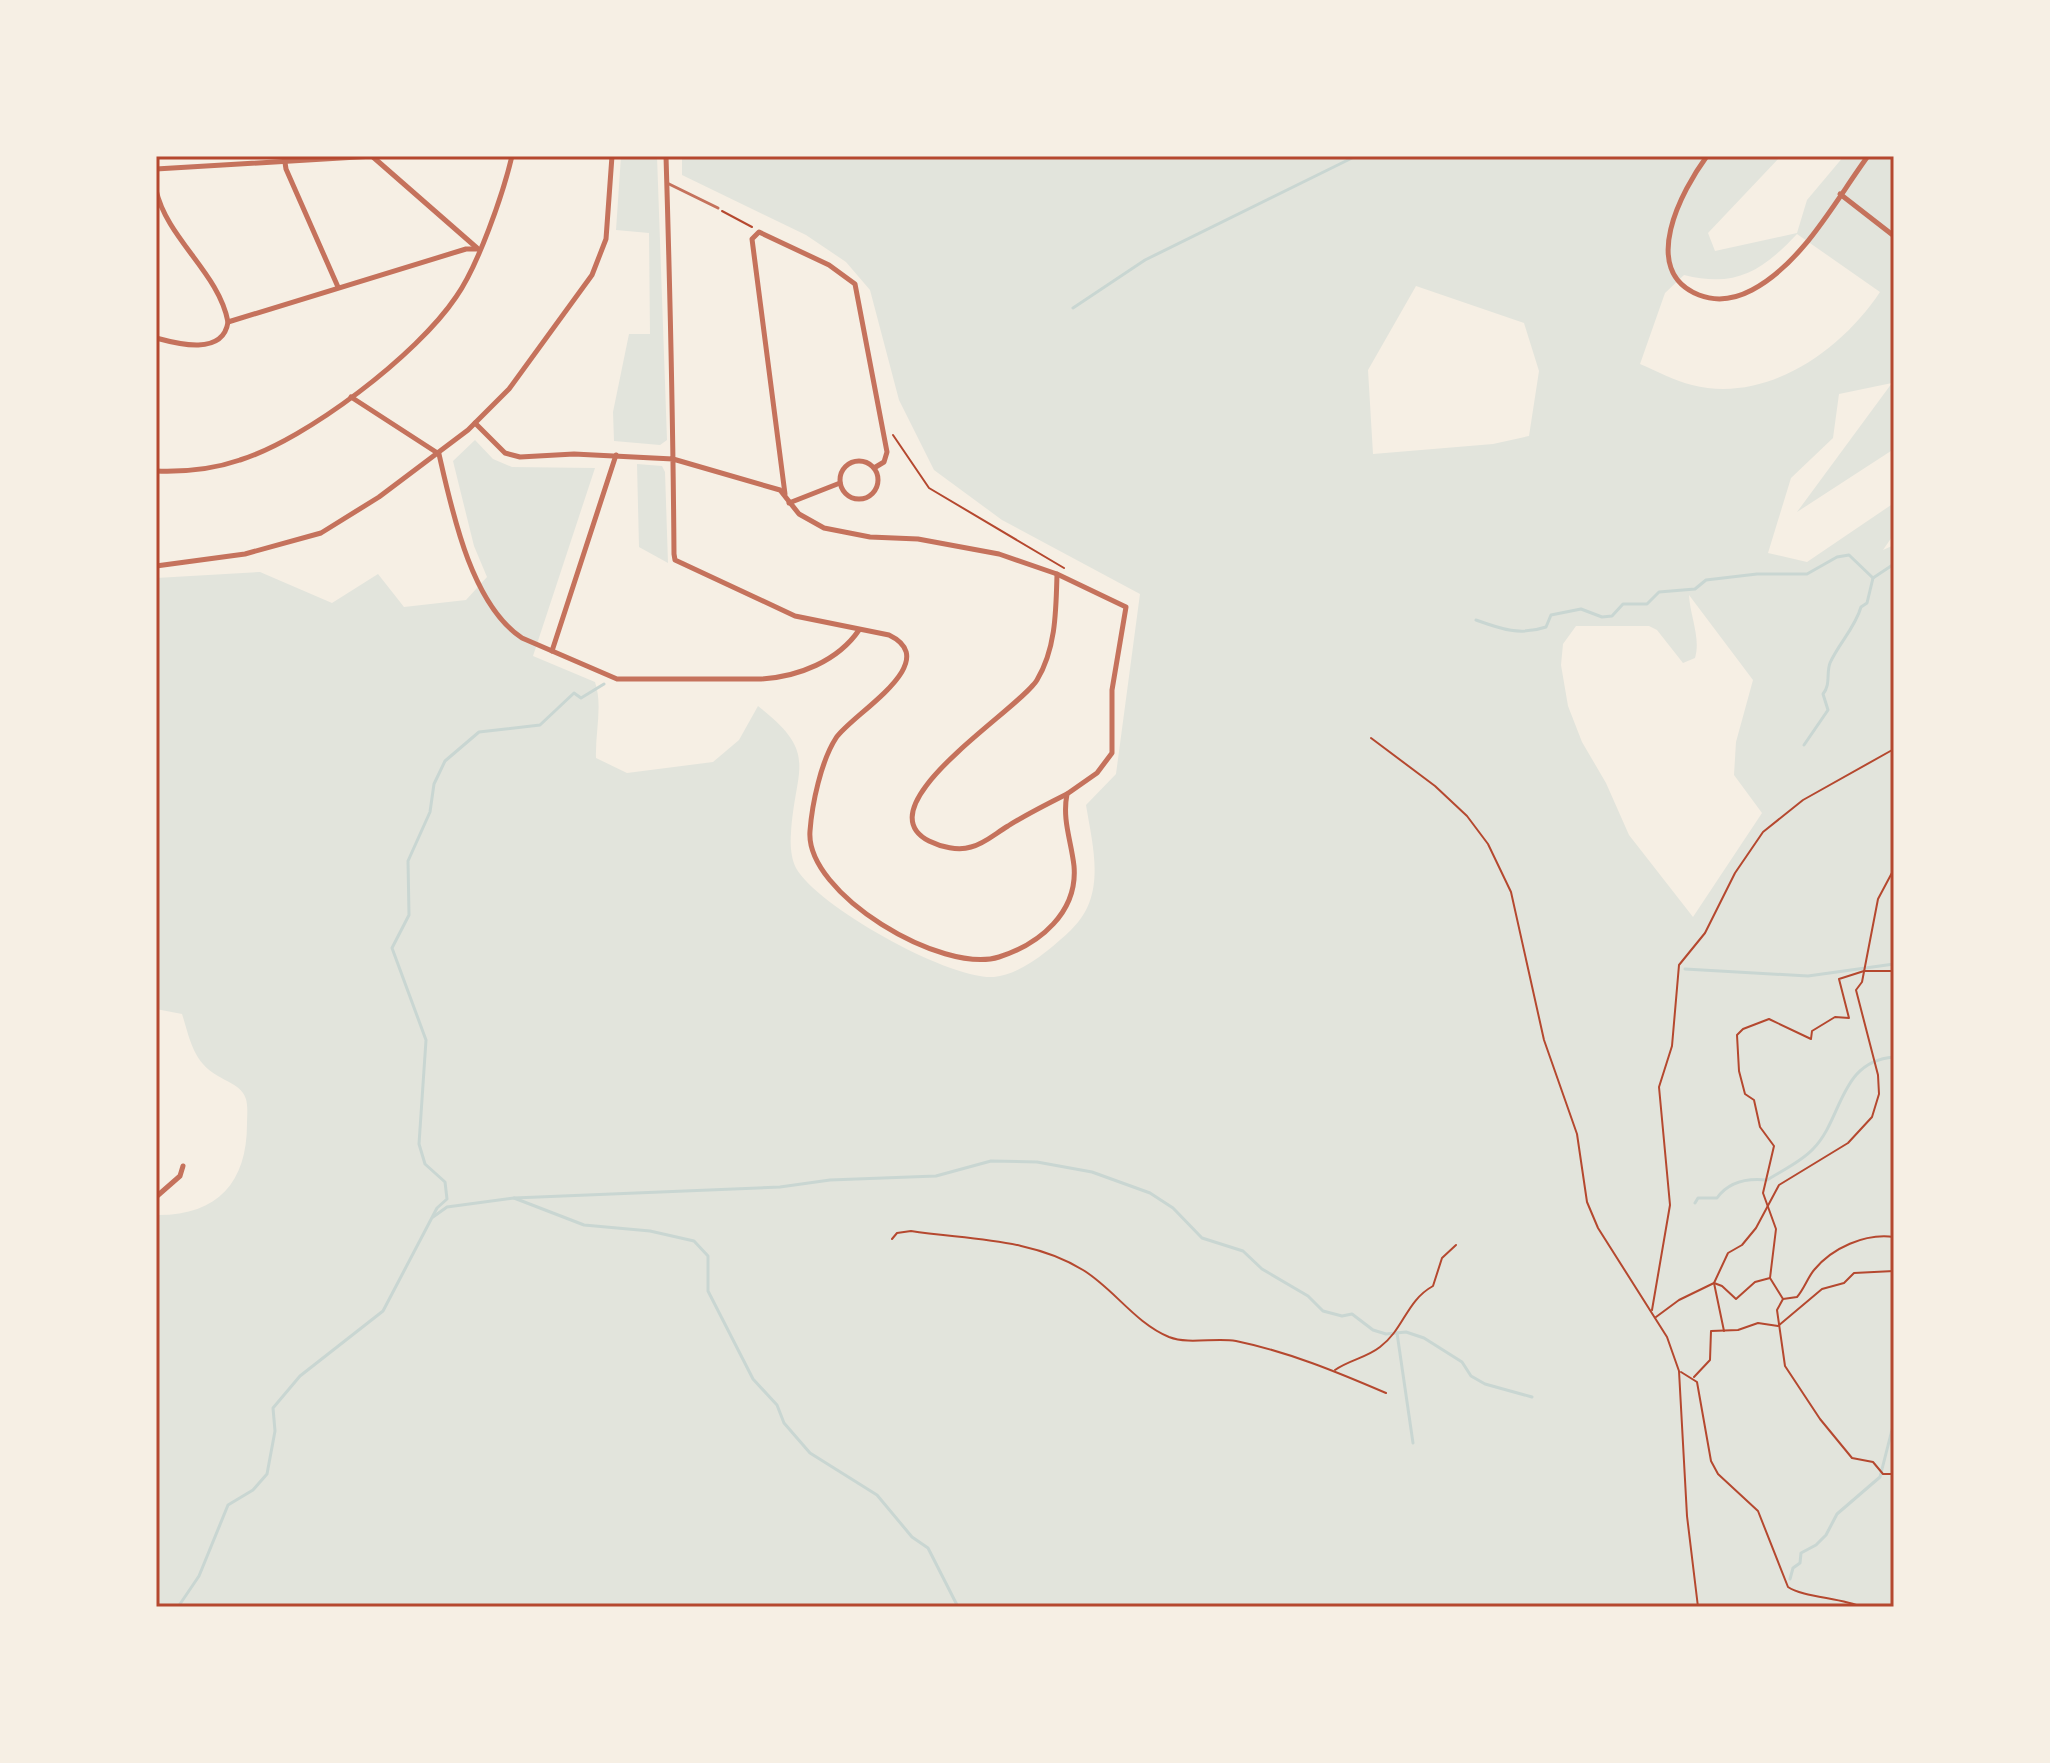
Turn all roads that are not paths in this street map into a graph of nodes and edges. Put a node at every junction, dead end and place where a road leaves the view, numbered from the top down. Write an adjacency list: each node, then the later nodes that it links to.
1 (374, 156): 7 (street); 14 (street)
2 (512, 156): 14 (street)
3 (612, 156): 19 (street)
4 (666, 156): 9 (street)
5 (1707, 156): 11 (street)
6 (1868, 156): 11 (street)
7 (284, 158): 8 (street); 15 (street)
8 (156, 169)
9 (667, 182): 12 (lane); 22 (street)
10 (156, 190): 16 (street)
11 (1840, 194): 13 (street)
12 (718, 208)
13 (1894, 236)
14 (478, 249): 15 (street); 18 (street)
15 (338, 287): 16 (street)
16 (228, 322): 17 (street)
17 (156, 338)
18 (351, 397): 20 (street); 24 (street)
19 (475, 423): 20 (street); 21 (street)
20 (439, 454): 28 (street); 31 (street)
21 (616, 455): 22 (street); 31 (street)
22 (673, 459): 26 (street); 30 (street)
23 (874, 468): 25 (street); 25 (street); 26 (street)
24 (156, 471)
25 (840, 483): 27 (street)
26 (785, 495): 27 (street)
27 (789, 503): 29 (street)
28 (156, 566)
29 (1057, 574): 32 (street); 32 (street)
30 (859, 630): 31 (street); 32 (street)
31 (552, 651)
32 (1067, 794)
33 (183, 1166): 34 (street)
34 (156, 1197)

